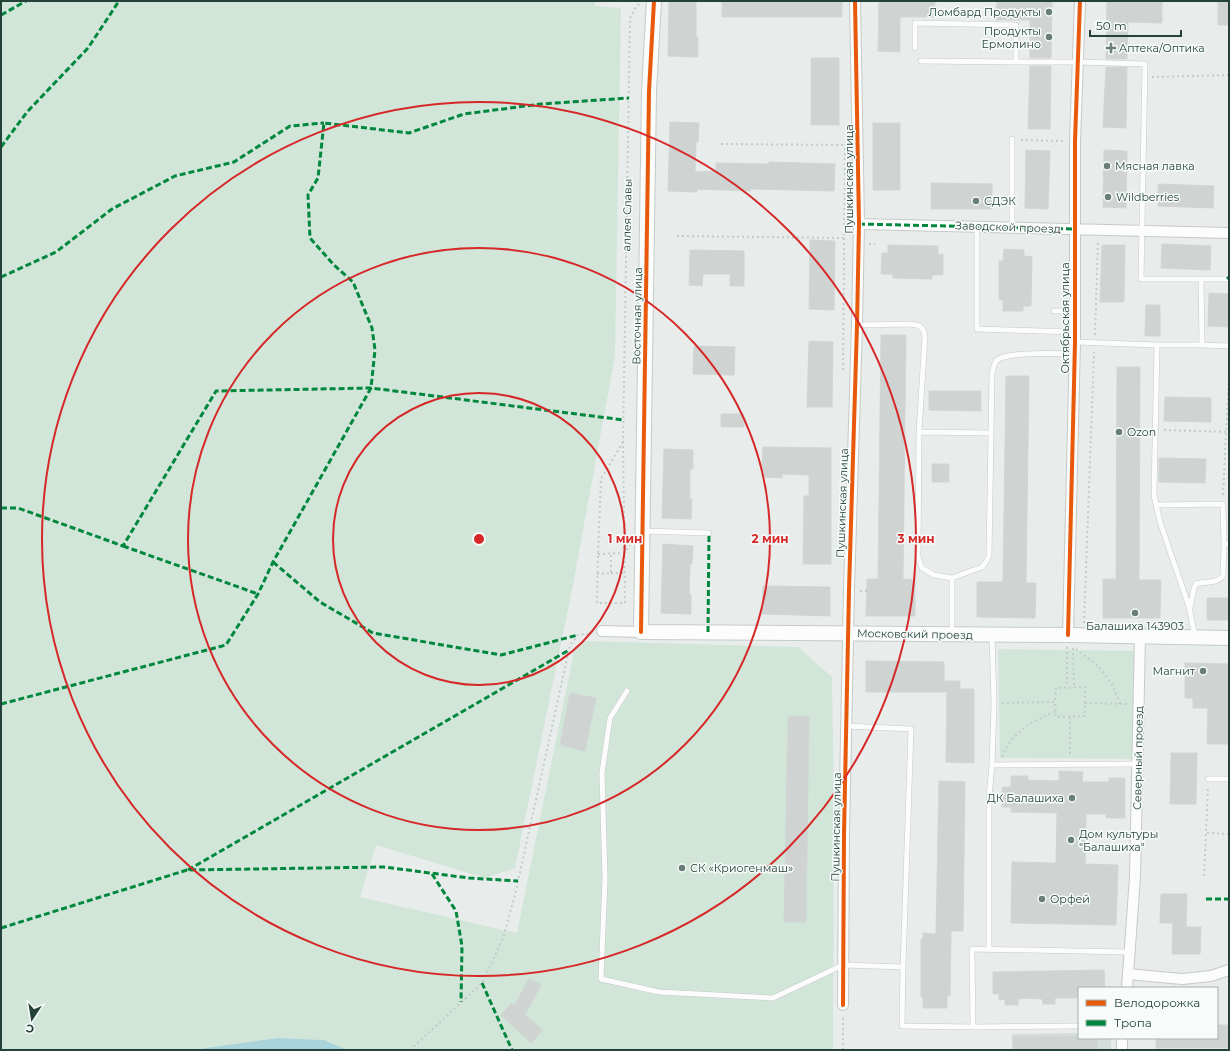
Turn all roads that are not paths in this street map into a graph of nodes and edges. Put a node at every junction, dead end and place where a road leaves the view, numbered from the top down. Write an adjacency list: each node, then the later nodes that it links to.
1 (654, 1): 28 (street, Восточная улица)
2 (855, 1): 9 (street, Пушкинская улица)
3 (1080, 1): 7 (street, Октябрьская улица)
4 (915, 48): 6 (lane)
5 (921, 61): 6 (lane)
6 (1016, 62): 7 (lane)
7 (1078, 62): 12 (street, Октябрьская улица); 13 (lane)
8 (1012, 139): 11 (lane)
9 (859, 224): 10 (street, Заводской проезд); 19 (street, Пушкинская улица)
10 (977, 226): 11 (street, Заводской проезд); 20 (lane)
11 (1012, 227): 12 (street, Заводской проезд)
12 (1074, 229): 13 (street, Заводской проезд); 18 (street, Октябрьская улица)
13 (1142, 232): 14 (street, Заводской проезд); 16 (lane)
14 (1229, 233)
15 (1227, 279): 16 (lane)
16 (1201, 280): 22 (lane)
17 (1054, 311): 18 (lane)
18 (1075, 311): 20 (street, Октябрьская улица)
19 (857, 325): 25 (lane); 35 (street, Пушкинская улица)
20 (1075, 337): 21 (lane); 24 (street, Октябрьская улица)
21 (1157, 345): 22 (lane); 27 (lane)
22 (1202, 346): 23 (lane)
23 (1229, 346)
24 (1074, 354): 26 (lane); 41 (street, Октябрьская улица)
25 (919, 432): 26 (lane); 31 (lane)
26 (991, 433): 31 (lane)
27 (1156, 505): 30 (lane); 32 (lane)
28 (642, 530): 29 (lane); 34 (street, Восточная улица)
29 (709, 533)
30 (1226, 544): 32 (lane)
31 (952, 578): 36 (lane)
32 (1190, 610): 39 (lane)
33 (602, 631): 34 (street, Московский проезд)
34 (641, 632): 35 (street, Московский проезд)
35 (848, 633): 36 (street, Московский проезд); 43 (street, Пушкинская улица)
36 (952, 634): 37 (street, Московский проезд)
37 (992, 635): 41 (street, Московский проезд); 45 (lane)
38 (1140, 636): 39 (street, Московский проезд); 41 (street, Московский проезд); 44 (street, Северный проезд)
39 (1195, 638): 40 (street, Московский проезд)
40 (1229, 638)
41 (1067, 641)
42 (628, 691): 50 (lane)
43 (846, 726): 50 (street, Пушкинская улица); 51 (lane)
44 (1138, 764): 45 (lane); 49 (street, Северный проезд)
45 (992, 766): 48 (lane)
46 (1208, 779): 47 (lane)
47 (1229, 779)
48 (990, 949): 49 (lane); 57 (lane)
49 (1129, 952): 53 (street, Северный проезд)
50 (843, 965): 51 (lane); 55 (street, Пушкинская улица)
51 (903, 967): 57 (lane)
52 (1229, 970): 53 (street)
53 (1128, 974): 54 (street, Северный проезд)
54 (1126, 987)
55 (843, 1005)
56 (1078, 1026): 57 (lane)
57 (973, 1027)
58 (1122, 1039): 59 (street)
59 (1122, 1050)

